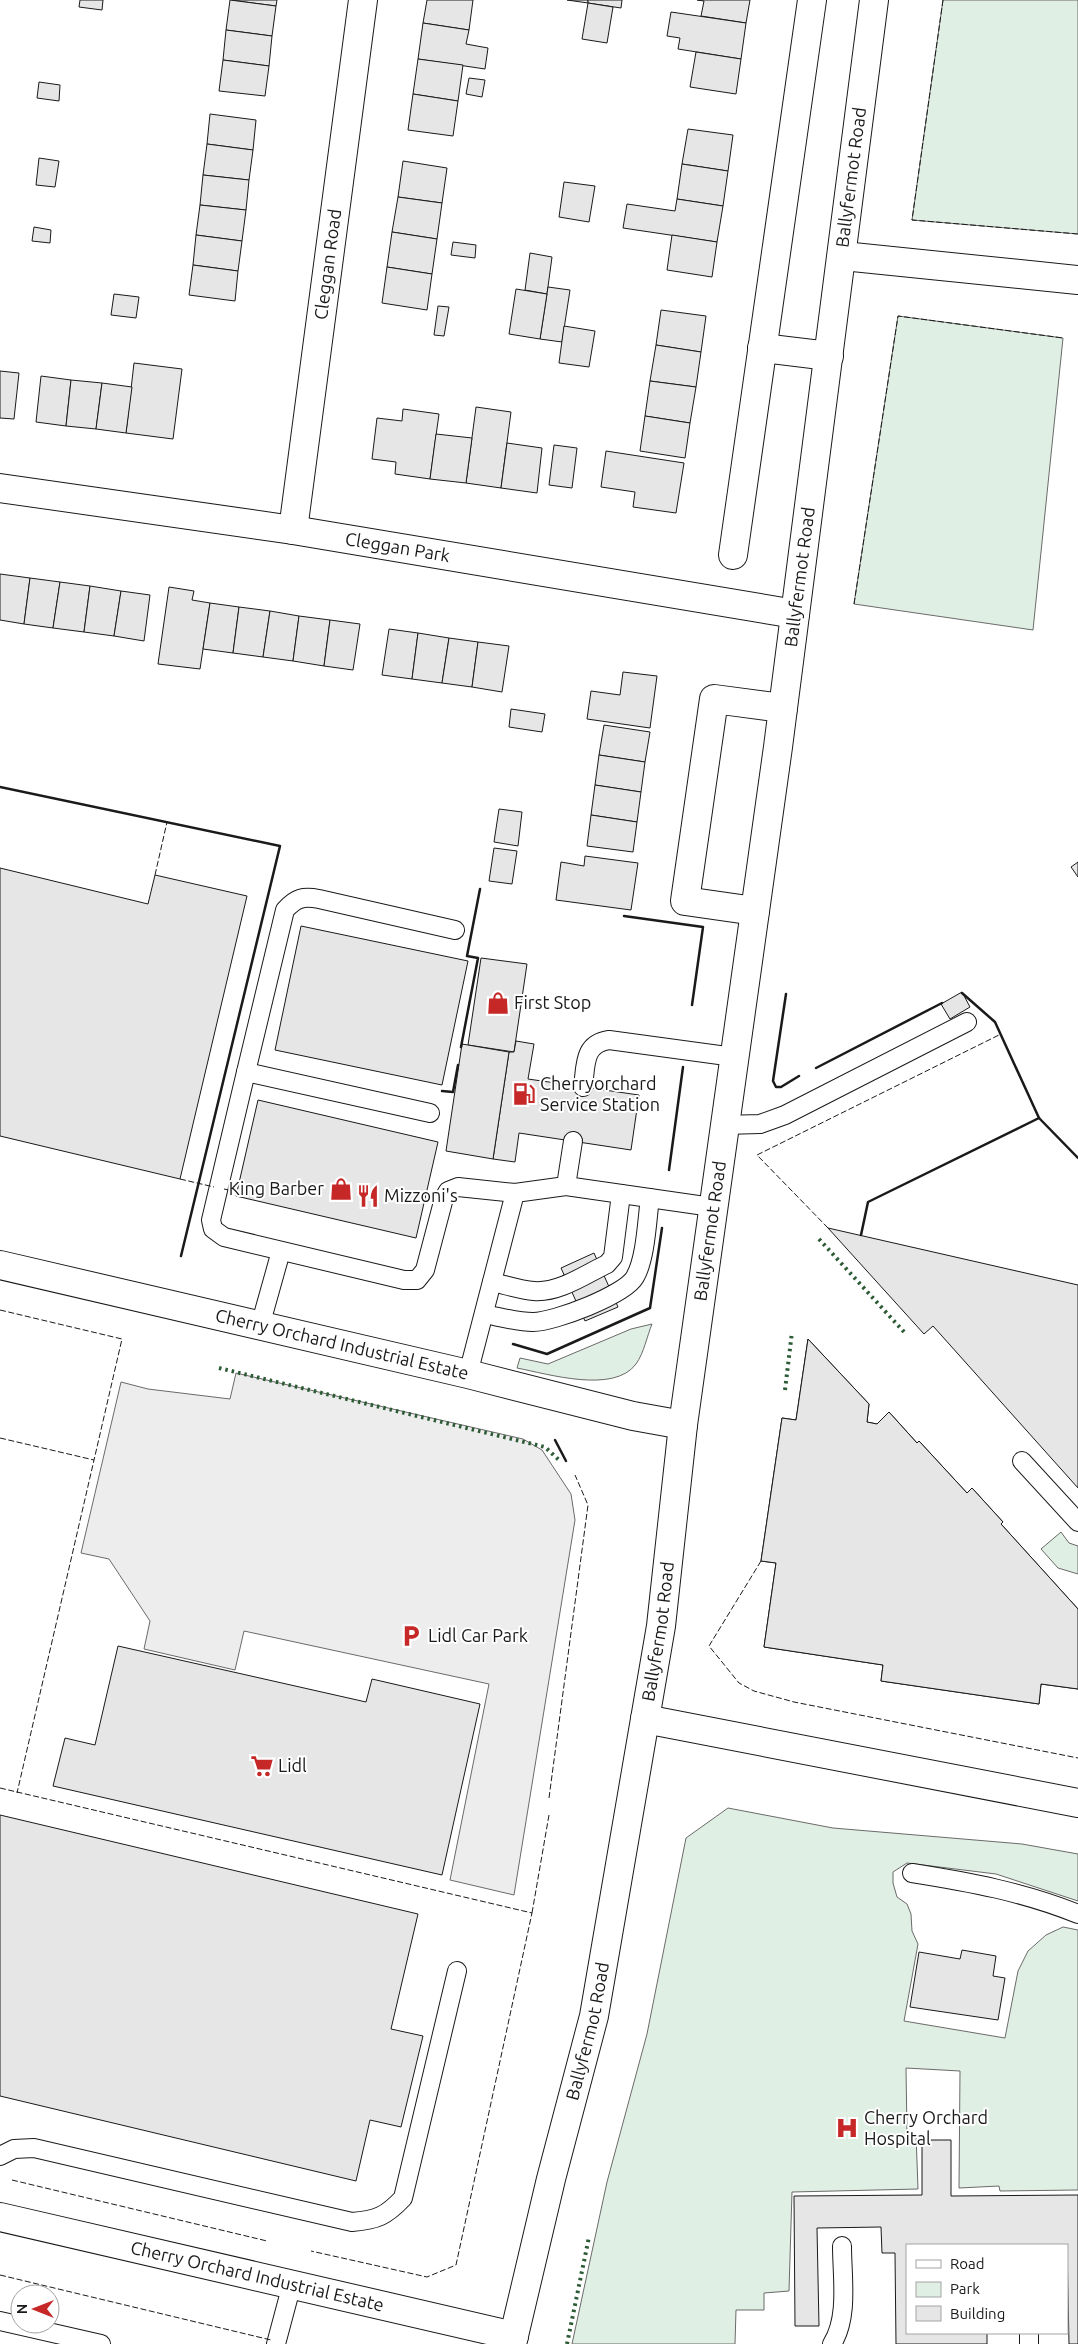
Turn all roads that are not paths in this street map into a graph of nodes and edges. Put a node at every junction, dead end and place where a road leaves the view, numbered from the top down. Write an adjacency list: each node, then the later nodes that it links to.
1 (363, 0): 9 (street, Cleggan Road)
2 (812, 0): 6 (street)
3 (874, 0): 4 (street, Ballyfermot Road)
4 (843, 256): 5 (street); 7 (street, Ballyfermot Road)
5 (1078, 280)
6 (762, 348): 7 (street); 10 (street)
7 (829, 356): 11 (street, Ballyfermot Road)
8 (0, 488): 9 (street, Cleggan Park)
9 (293, 530): 11 (street, Cleggan Park)
10 (733, 555)
11 (795, 614): 12 (street, Ballyfermot Road)
12 (783, 708): 13 (street, Ballyfermot Road); 13 (street)
13 (756, 911): 16 (street, Ballyfermot Road)
14 (455, 930): 17 (lane)
15 (967, 1022): 20 (lane)
16 (734, 1057): 18 (lane); 20 (street, Ballyfermot Road)
17 (246, 1072): 19 (lane); 27 (lane)
18 (583, 1087)
19 (430, 1113)
20 (724, 1125): 26 (street, Ballyfermot Road)
21 (573, 1141): 22 (lane)
22 (566, 1186): 23 (lane); 24 (lane)
23 (514, 1194): 27 (lane); 29 (lane)
24 (621, 1194): 25 (lane); 29 (lane)
25 (650, 1198): 26 (lane); 30 (lane)
26 (712, 1207): 33 (street, Ballyfermot Road)
27 (280, 1251): 31 (lane)
28 (0, 1266): 31 (street, Cherry Orchard Industrial Estate)
29 (492, 1282): 30 (lane)
30 (484, 1314): 32 (lane)
31 (260, 1326): 32 (street, Cherry Orchard Industrial Estate)
32 (468, 1374): 33 (street, Cherry Orchard Industrial Estate)
33 (683, 1425): 36 (street, Ballyfermot Road)
34 (1022, 1461): 35 (lane)
35 (1078, 1522)
36 (645, 1719): 37 (street); 46 (street, Ballyfermot Road)
37 (1078, 1803)
38 (912, 1873): 39 (lane)
39 (1078, 1914)
40 (457, 1971): 41 (lane)
41 (0, 2156)
42 (0, 2217): 44 (street, Cherry Orchard Industrial Estate)
43 (842, 2246): 49 (lane)
44 (292, 2284): 46 (street, Cherry Orchard Industrial Estate); 48 (lane)
45 (0, 2321): 47 (lane)
46 (513, 2340)
47 (101, 2344)
48 (276, 2344)
49 (832, 2344)

